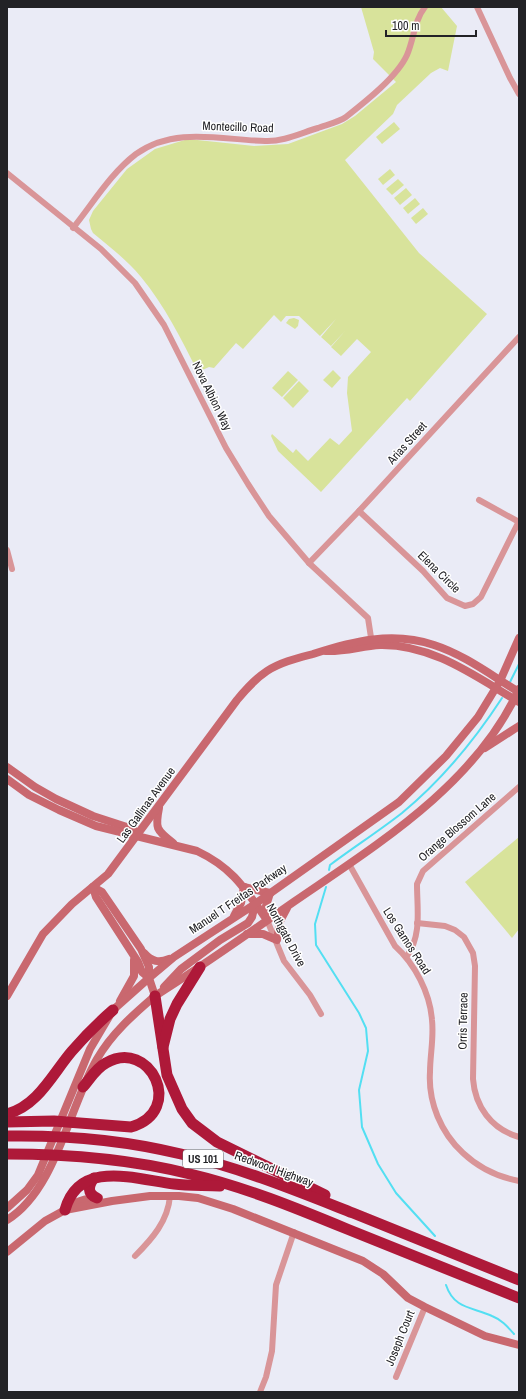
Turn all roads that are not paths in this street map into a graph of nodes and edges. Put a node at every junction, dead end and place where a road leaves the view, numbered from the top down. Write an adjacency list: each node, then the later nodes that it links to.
1 (425, 7): 5 (street, Montecillo Road)
2 (478, 7): 3 (street)
3 (519, 94)
4 (7, 173): 5 (street, Nova Albion Way)
5 (73, 228): 11 (street, Nova Albion Way)
6 (519, 337): 8 (street, Arias Street)
7 (479, 500): 9 (street)
8 (359, 511): 9 (street, Elena Circle); 11 (street, Arias Street)
9 (519, 521)
10 (7, 550): 12 (street)
11 (309, 563): 14 (street, Nova Albion Way)
12 (12, 569)
13 (519, 638): 17 (main road, Manuel T Freitas Parkway)
14 (372, 643): 15 (main road, Las Gallinas Avenue); 16 (main road, Las Gallinas Avenue); 25 (main road, Las Gallinas Avenue)
15 (435, 645): 16 (main road); 17 (main road, Las Gallinas Avenue)
16 (432, 654): 17 (main road, Las Gallinas Avenue)
17 (510, 691): 19 (main road, Manuel T Freitas Parkway); 33 (main road, Manuel T Freitas Parkway)
18 (519, 726): 19 (main road)
19 (479, 752): 30 (main road, Manuel T Freitas Parkway)
20 (7, 767): 23 (main road, Northgate Drive)
21 (7, 779): 24 (main road, Northgate Drive)
22 (519, 787): 38 (street, Orange Blossom Lane)
23 (35, 788): 24 (main road); 27 (main road, Northgate Drive)
24 (29, 795): 26 (main road, Northgate Drive)
25 (160, 806): 27 (main road, Las Gallinas Avenue); 28 (main road)
26 (116, 831): 27 (main road, Northgate Drive); 29 (main road)
27 (138, 836): 28 (main road, Northgate Drive); 29 (main road, Las Gallinas Avenue)
28 (175, 845): 32 (main road, Northgate Drive)
29 (126, 853): 31 (main road, Las Gallinas Avenue)
30 (349, 864): 35 (main road, Manuel T Freitas Parkway); 43 (street, Los Gamos Road)
31 (93, 887): 41 (main road); 42 (main road); 47 (main road, Las Gallinas Avenue)
32 (244, 887): 33 (main road); 34 (main road, Northgate Drive); 36 (main road)
33 (270, 893): 34 (main road, Manuel T Freitas Parkway); 37 (main road)
34 (256, 904): 36 (main road, Manuel T Freitas Parkway); 37 (main road, Northgate Drive); 48 (main road)
35 (288, 906): 37 (main road, Manuel T Freitas Parkway); 40 (main road)
36 (233, 918): 44 (main road, Manuel T Freitas Parkway)
37 (267, 920): 39 (main road, Manuel T Freitas Parkway); 40 (street, Northgate Drive)
38 (417, 923): 43 (street, Orange Blossom Lane); 57 (street, Orris Terrace)
39 (247, 934): 40 (main road); 45 (main road, Manuel T Freitas Parkway)
40 (277, 940): 50 (street, Northgate Drive)
41 (141, 950): 44 (main road); 46 (main road)
42 (133, 956): 46 (main road); 49 (main road)
43 (407, 956): 61 (street, Los Gamos Road)
44 (174, 957): 46 (main road, Manuel T Freitas Parkway)
45 (200, 967): 48 (main road, Manuel T Freitas Parkway); 51 (highway)
46 (149, 978): 48 (main road); 49 (main road, Manuel T Freitas Parkway)
47 (7, 996)
48 (155, 996): 51 (highway); 52 (main road, Manuel T Freitas Parkway)
49 (114, 1010): 53 (main road, Manuel T Freitas Parkway); 54 (highway)
50 (321, 1014)
51 (162, 1047): 69 (highway)
52 (83, 1088): 53 (main road, Manuel T Freitas Parkway); 55 (highway)
53 (69, 1110): 60 (main road, Manuel T Freitas Parkway)
54 (7, 1114)
55 (7, 1122)
56 (7, 1136): 69 (highway, Redwood Highway / US 101)
57 (519, 1136)
58 (7, 1154): 62 (highway, US 101)
59 (94, 1178): 62 (highway); 64 (highway); 67 (highway)
60 (39, 1180): 66 (main road, Manuel T Freitas Parkway); 68 (main road, Manuel T Freitas Parkway)
61 (519, 1181)
62 (238, 1187): 74 (highway, US 101)
63 (170, 1196): 65 (main road); 70 (main road); 72 (street)
64 (97, 1198): 65 (main road); 67 (main road)
65 (112, 1201): 67 (main road)
66 (7, 1208)
67 (65, 1210): 71 (main road)
68 (7, 1220)
69 (388, 1227): 73 (highway, Redwood Highway / US 101)
70 (294, 1232): 77 (main road); 80 (street)
71 (7, 1252)
72 (135, 1256)
73 (519, 1280)
74 (489, 1286): 75 (highway, US 101); 76 (highway)
75 (519, 1298)
76 (519, 1304)
77 (425, 1307): 78 (main road); 79 (street, Joseph Court)
78 (519, 1345)
79 (396, 1376)
80 (260, 1392)

